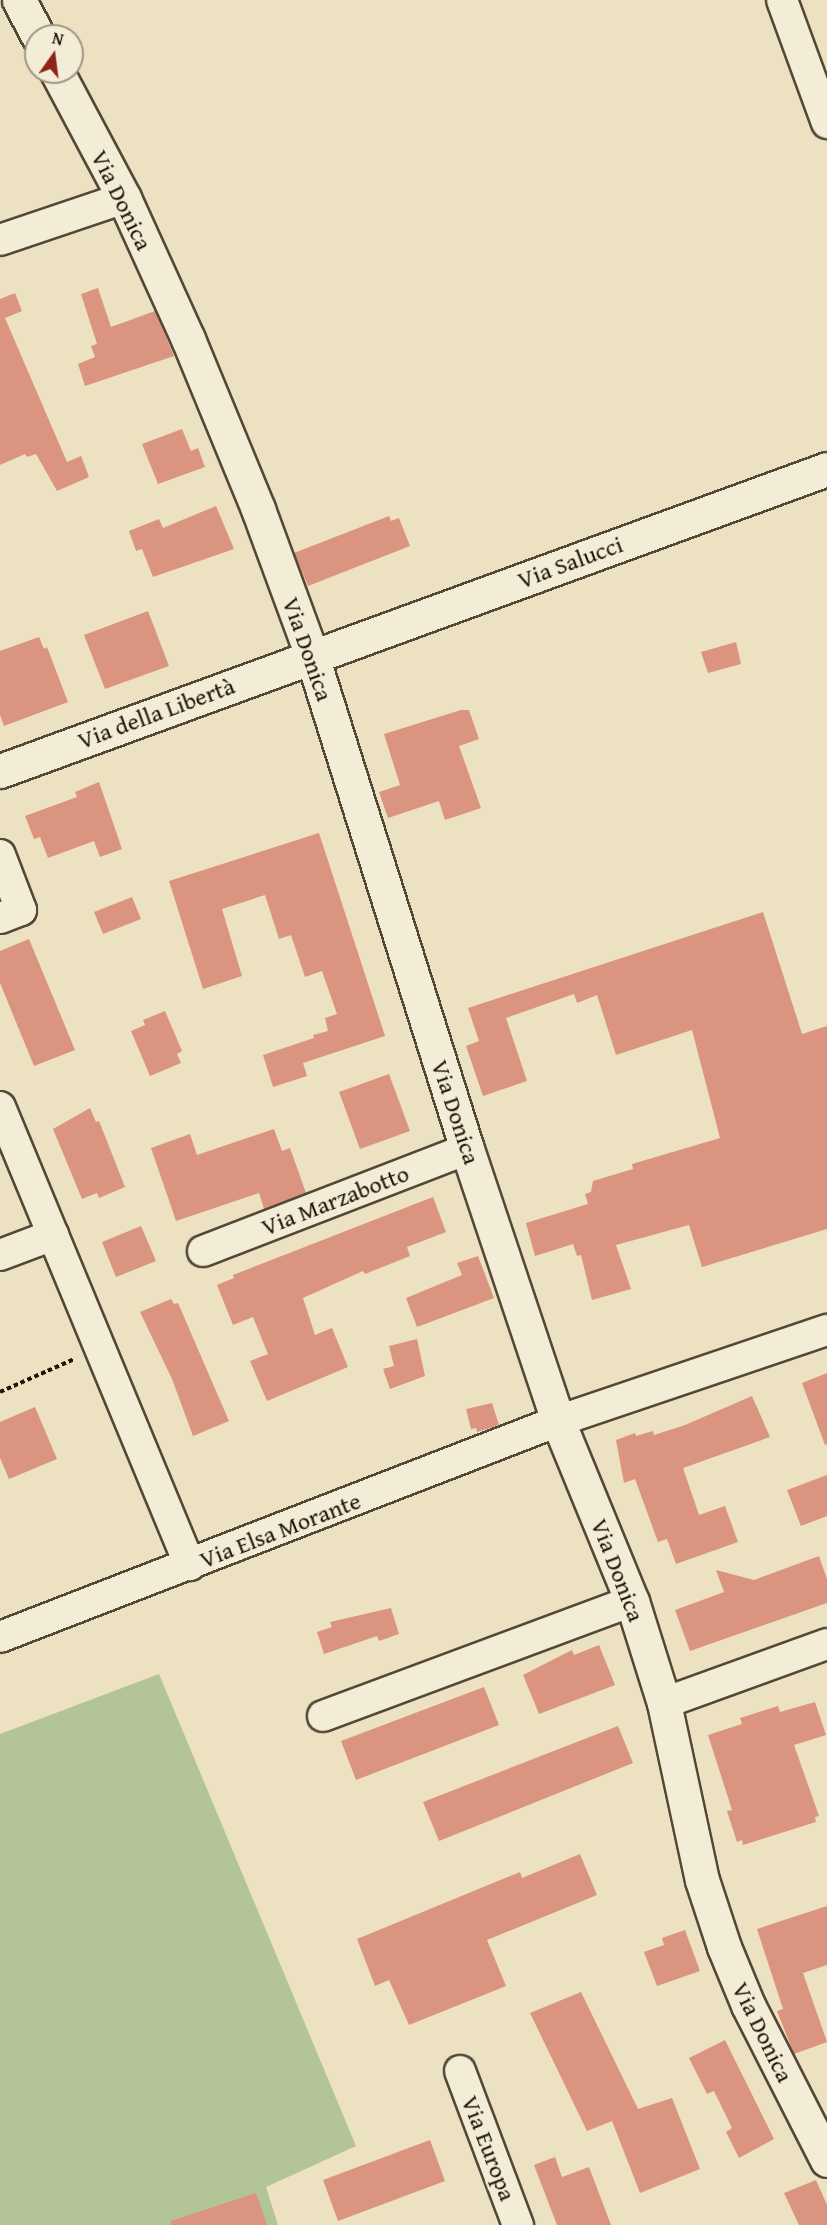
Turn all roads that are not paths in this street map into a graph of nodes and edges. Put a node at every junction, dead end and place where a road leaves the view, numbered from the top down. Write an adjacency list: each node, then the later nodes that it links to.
1 (19, 0): 3 (street)
2 (782, 0): 5 (street)
3 (32, 24)
4 (63, 84): 6 (street, Via Donica)
5 (827, 123)
6 (124, 198): 7 (street); 9 (street, Via Donica)
7 (0, 240)
8 (827, 469): 9 (street, Via Salucci)
9 (312, 656): 10 (street, Via della Libertà); 14 (street, Via Donica)
10 (0, 771)
11 (0, 855): 12 (street)
12 (0, 918)
13 (0, 1107): 15 (street)
14 (467, 1149): 16 (street, Via Marzabotto); 19 (street, Via Donica)
15 (53, 1235): 17 (street); 20 (street)
16 (203, 1251)
17 (0, 1255)
18 (827, 1330): 19 (street, Via Elsa Morante)
19 (558, 1421): 20 (street, Via Elsa Morante); 21 (street, Via Donica)
20 (190, 1566): 22 (street, Via Elsa Morante)
21 (632, 1601): 24 (street, Via Donica); 25 (street)
22 (0, 1637)
23 (827, 1644): 24 (street)
24 (664, 1703): 27 (street, Via Donica)
25 (323, 1716)
26 (460, 2072): 28 (street, Via Europa)
27 (827, 2160)
28 (518, 2225)

